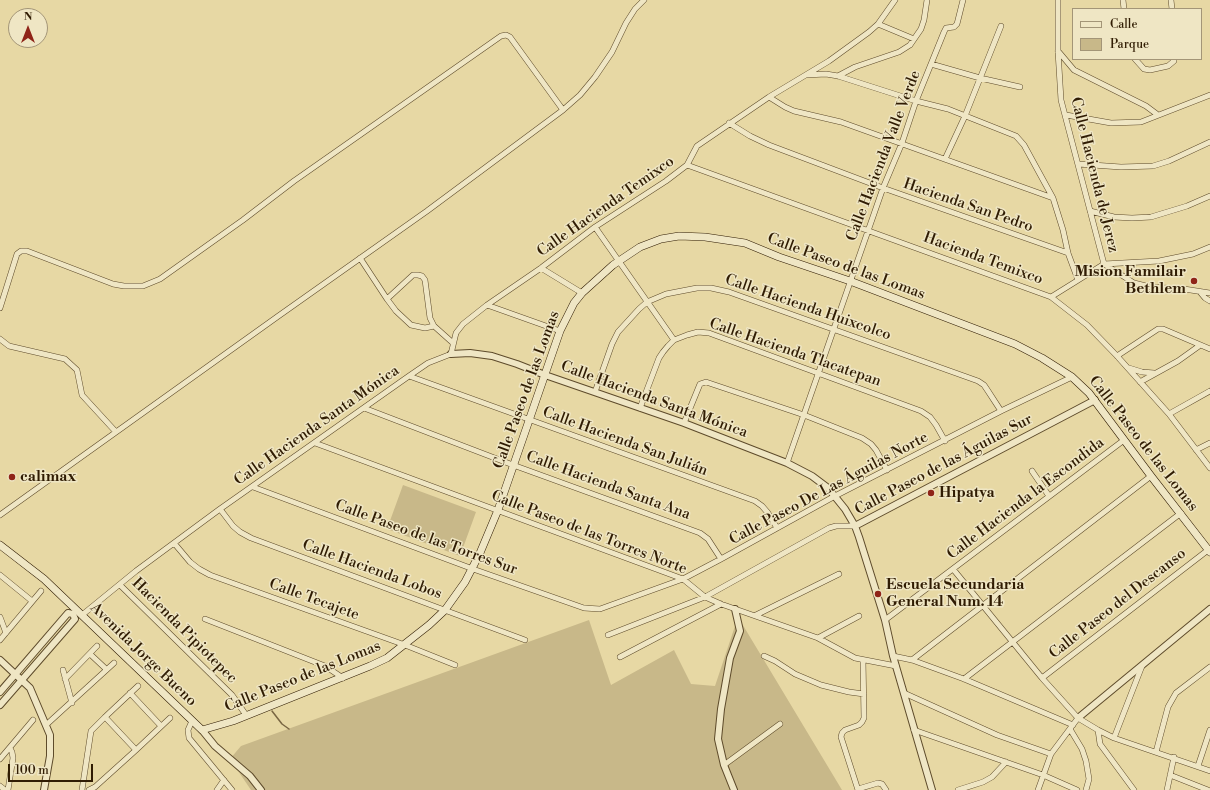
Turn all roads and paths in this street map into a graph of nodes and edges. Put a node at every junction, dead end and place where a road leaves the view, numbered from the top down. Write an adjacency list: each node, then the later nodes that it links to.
1 (644, 0): 20 (street)
2 (895, 0): 6 (street, Calle Hacienda Temixco)
3 (927, 0): 8 (street)
4 (963, 0): 12 (street, Calle Hacienda Valle Verde)
5 (1058, 0): 9 (street, Calle Hacienda de Jerez)
6 (878, 24): 8 (street); 13 (street, Calle Hacienda Temixco)
7 (1001, 26): 15 (street)
8 (914, 39): 14 (street)
9 (1058, 51): 21 (street, Calle Hacienda de Jerez); 22 (street)
10 (1136, 60): 11 (street)
11 (1174, 60)
12 (931, 64): 15 (street); 19 (street, Calle Hacienda Valle Verde)
13 (804, 75): 14 (street); 18 (street, Calle Hacienda Temixco)
14 (838, 76): 19 (street)
15 (980, 78): 16 (street); 23 (street)
16 (1020, 87)
17 (1210, 95): 22 (street)
18 (769, 97): 24 (street, Calle Hacienda Temixco); 26 (street)
19 (916, 100): 23 (street); 26 (street, Calle Hacienda Valle Verde)
20 (563, 110): 38 (street); 52 (street)
21 (1066, 115): 22 (street); 28 (street, Calle Hacienda de Jerez)
22 (1158, 115)
23 (965, 116): 27 (street); 32 (street)
24 (729, 123): 29 (street, Calle Hacienda Temixco); 30 (street, Hacienda San Pedro)
25 (1210, 142): 28 (street)
26 (902, 143): 27 (street); 30 (street, Calle Hacienda Valle Verde)
27 (945, 159): 32 (street)
28 (1078, 164): 33 (street, Calle Hacienda de Jerez)
29 (687, 165): 34 (street, Calle Hacienda Temixco); 35 (street, Hacienda Temixco)
30 (882, 188): 35 (street, Calle Hacienda Valle Verde); 37 (street, Hacienda San Pedro)
31 (1210, 196): 33 (street)
32 (1053, 198): 37 (street)
33 (1090, 211): 40 (street, Calle Hacienda de Jerez)
34 (595, 227): 39 (street); 41 (street, Calle Hacienda Temixco)
35 (868, 231): 43 (street, Calle Hacienda Valle Verde); 47 (street, Hacienda Temixco)
36 (1210, 247): 40 (street)
37 (1068, 253): 42 (street)
38 (360, 258): 48 (street); 80 (street)
39 (619, 261): 43 (main road, Calle Paseo de las Lomas); 45 (main road, Calle Paseo de las Lomas); 50 (street)
40 (1104, 264): 42 (street); 44 (street, Calle Hacienda de Jerez)
41 (542, 268): 45 (street); 51 (street, Calle Hacienda Temixco)
42 (1078, 280): 47 (street)
43 (850, 281): 54 (street, Calle Hacienda Valle Verde); 68 (main road, Calle Paseo de las Lomas)
44 (1200, 292): 46 (street, Calle Hacienda de Jerez); 49 (street)
45 (582, 293): 55 (main road, Calle Paseo de las Lomas)
46 (1210, 293)
47 (1051, 297): 62 (street, Hacienda Temixco)
48 (387, 299): 53 (street); 53 (street)
49 (1210, 301)
50 (647, 302): 54 (street, Calle Hacienda Huixcolco); 57 (street); 71 (street, Calle Hacienda Huixcolco)
51 (488, 305): 55 (street); 58 (street, Calle Hacienda Temixco)
52 (0, 308)
53 (434, 326): 58 (street)
54 (834, 330): 64 (street, Calle Hacienda Valle Verde); 75 (street, Calle Hacienda Huixcolco)
55 (560, 331): 66 (main road, Calle Paseo de las Lomas)
56 (0, 338): 80 (street)
57 (674, 340): 64 (street, Calle Hacienda Tlacatepan); 74 (street, Calle Hacienda Tlacatepan)
58 (453, 343): 61 (street, Calle Hacienda Temixco)
59 (1199, 346): 60 (street); 62 (street); 65 (street)
60 (1210, 349)
61 (451, 354): 66 (street, Calle Hacienda Santa Mónica); 67 (street, Calle Hacienda Santa Mónica)
62 (1117, 356): 63 (street, Hacienda Temixco)
63 (1128, 368): 65 (street); 69 (street, Hacienda Temixco)
64 (818, 373): 77 (street, Calle Hacienda Valle Verde); 82 (street, Calle Hacienda Tlacatepan)
65 (1155, 373): 69 (street)
66 (545, 375): 71 (street, Calle Hacienda Santa Mónica); 78 (main road, Calle Paseo de las Lomas)
67 (409, 376): 73 (street, Calle Hacienda Santa Mónica); 78 (street, Calle Hacienda San Julián)
68 (1072, 377): 72 (main road, Calle Paseo de las Lomas); 75 (street, Calle Paseo De Las Águilas Norte)
69 (1140, 382): 76 (street, Hacienda Temixco)
70 (1210, 390): 76 (street)
71 (595, 392): 74 (street, Calle Hacienda Santa Mónica)
72 (1095, 400): 81 (main road, Calle Paseo de las Lomas); 99 (street, Calle Paseo de las Águilas Sur)
73 (364, 408): 84 (street, Calle Hacienda Santa Mónica); 87 (street, Calle Hacienda Santa Ana)
74 (640, 408): 79 (street, Calle Hacienda Santa Mónica)
75 (1001, 411): 82 (street, Calle Paseo De Las Águilas Norte)
76 (1169, 414): 85 (street, Hacienda Temixco)
77 (804, 415): 79 (street); 86 (street, Calle Hacienda Valle Verde); 89 (street)
78 (529, 420): 87 (main road, Calle Paseo de las Lomas); 100 (street, Calle Hacienda San Julián)
79 (684, 423): 86 (street, Calle Hacienda Santa Mónica)
80 (116, 432): 98 (street)
81 (1124, 440): 91 (main road, Calle Paseo de las Lomas); 94 (street, Calle Hacienda la Escondida)
82 (945, 441): 89 (street, Calle Paseo De Las Águilas Norte)
83 (1210, 442): 85 (street)
84 (315, 443): 92 (street, Calle Hacienda Santa Mónica); 96 (street, Calle Paseo de las Torres Norte)
85 (1196, 450): 88 (street, Hacienda Temixco)
86 (787, 463): 93 (street, Calle Hacienda Santa Mónica)
87 (513, 465): 96 (main road, Calle Paseo de las Lomas); 104 (street, Calle Hacienda Santa Ana)
88 (1210, 468)
89 (887, 470): 93 (street, Calle Paseo De Las Águilas Norte)
90 (1032, 470): 94 (street)
91 (1151, 476): 97 (main road, Calle Paseo de las Lomas); 115 (street)
92 (253, 487): 95 (street, Calle Hacienda Santa Mónica); 105 (street, Calle Paseo de las Torres Sur)
93 (836, 496): 99 (street, Calle Hacienda Santa Mónica); 100 (street, Calle Paseo De Las Águilas Norte)
94 (1049, 496): 106 (street, Calle Hacienda la Escondida)
95 (220, 509): 101 (street, Calle Hacienda Santa Mónica); 118 (street, Calle Hacienda Lobos)
96 (498, 510): 105 (main road, Calle Paseo de las Lomas); 109 (street, Calle Paseo de las Torres Norte)
97 (1181, 513): 103 (main road, Calle Paseo de las Lomas); 131 (street)
98 (0, 515)
99 (855, 526): 112 (street, Calle Paseo de las Águilas Sur); 125 (street, Calle Hacienda Santa Mónica)
100 (777, 528): 104 (street, Calle Paseo De Las Águilas Norte)
101 (174, 543): 110 (street, Calle Hacienda Santa Mónica); 132 (street, Calle Tecajete)
102 (0, 546): 120 (main road, Avenida Jorge Bueno)
103 (1209, 551): 152 (street, Calle Paseo del Descanso)
104 (722, 559): 109 (street, Calle Paseo De Las Águilas Norte)
105 (473, 569): 117 (street, Calle Paseo de las Torres Sur); 118 (main road, Calle Paseo de las Lomas)
106 (954, 569): 115 (street); 125 (street, Calle Hacienda la Escondida)
107 (840, 574): 121 (street)
108 (0, 575): 113 (street)
109 (683, 578): 112 (street, Calle Paseo de las Torres Norte); 117 (street, Calle Paseo De Las Águilas Norte)
110 (120, 585): 120 (street, Calle Hacienda Santa Mónica); 163 (street, Hacienda Pipiotepec)
111 (41, 591): 113 (street)
112 (705, 597): 114 (street, Calle Paseo de las Torres Norte); 127 (street, Calle Paseo de las Águilas Sur)
113 (32, 601): 126 (street)
114 (721, 604): 116 (street, Calle Paseo de las Torres Norte); 139 (street)
115 (983, 605): 131 (street); 142 (street)
116 (735, 608): 121 (street, Calle Paseo de las Torres Norte); 185 (street)
117 (592, 609)
118 (444, 610): 130 (street, Calle Hacienda Lobos); 132 (main road, Calle Paseo de las Lomas)
119 (1210, 610): 145 (street)
120 (82, 615): 168 (main road, Avenida Jorge Bueno)
121 (756, 615): 128 (street, Calle Paseo de las Torres Norte)
122 (859, 616): 128 (street)
123 (0, 618): 126 (street)
124 (205, 620): 151 (street)
125 (885, 620): 138 (street, Calle Hacienda Santa Mónica)
126 (6, 633): 129 (street)
127 (608, 635)
128 (818, 638): 141 (street, Calle Paseo de las Torres Norte)
129 (0, 640)
130 (524, 640)
131 (1013, 643): 152 (street); 154 (street)
132 (405, 645): 144 (street, Calle Tecajete); 151 (main road, Calle Paseo de las Lomas)
133 (97, 646): 136 (street)
134 (39, 648): 135 (street); 135 (street); 150 (street)
135 (46, 654): 155 (street)
136 (90, 654): 148 (street); 153 (street)
137 (764, 656): 160 (street)
138 (893, 656): 142 (street); 146 (street, Calle Hacienda Santa Mónica)
139 (620, 657)
140 (0, 660): 150 (street)
141 (863, 660): 146 (street, Calle Paseo de las Torres Norte); 160 (street)
142 (912, 660): 154 (street)
143 (114, 662): 148 (street)
144 (455, 665)
145 (1142, 665): 166 (street); 177 (street)
146 (896, 666): 159 (street, Calle Hacienda Santa Mónica)
147 (1210, 667): 180 (street)
148 (106, 669): 161 (street)
149 (63, 670): 153 (street)
150 (16, 674): 155 (street); 157 (street)
151 (343, 678): 163 (main road, Calle Paseo de las Lomas)
152 (1042, 678): 166 (street)
153 (65, 679): 161 (street)
154 (964, 679): 172 (street)
155 (22, 680): 162 (street); 170 (street)
156 (138, 686): 158 (street)
157 (0, 692)
158 (130, 693): 164 (street); 171 (street)
159 (904, 693): 174 (street, Calle Hacienda Santa Mónica); 181 (street)
160 (864, 694): 200 (street)
161 (72, 702): 170 (street)
162 (0, 705)
163 (246, 715): 173 (main road, Calle Paseo de las Lomas)
164 (105, 716): 179 (street); 194 (street)
165 (170, 718): 171 (street)
166 (1078, 718): 172 (street); 175 (street)
167 (33, 720): 178 (street)
168 (192, 721): 173 (main road, Avenida Jorge Bueno); 190 (street)
169 (780, 724): 185 (street)
170 (46, 725): 193 (street)
171 (161, 726): 179 (street)
172 (1072, 727): 181 (street); 206 (street)
173 (202, 730): 198 (street, Avenida Jorge Bueno)
174 (914, 730): 184 (street); 202 (street, Calle Hacienda Santa Mónica)
175 (1098, 730): 177 (street); 207 (street)
176 (1210, 730): 186 (street)
177 (1114, 738): 180 (street)
178 (10, 748): 183 (street); 192 (street)
179 (136, 750): 195 (street)
180 (1156, 752): 182 (street)
181 (1051, 754): 188 (street)
182 (1174, 757): 186 (street); 189 (street)
183 (0, 759)
184 (1006, 762): 188 (street); 203 (street)
185 (724, 765): 199 (street)
186 (1198, 766): 187 (street)
187 (1210, 771)
188 (1043, 775): 204 (street); 205 (street)
189 (1170, 775): 208 (street); 209 (street)
190 (224, 780): 196 (street); 197 (street)
191 (0, 786): 192 (street)
192 (6, 790)
193 (44, 790)
194 (82, 790)
195 (89, 790)
196 (218, 790)
197 (232, 790)
198 (261, 790)
199 (734, 790)
200 (858, 790): 201 (street)
201 (886, 790)
202 (932, 790)
203 (958, 790)
204 (1038, 790)
205 (1077, 790)
206 (1086, 790)
207 (1134, 790)
208 (1167, 790)
209 (1208, 790)

